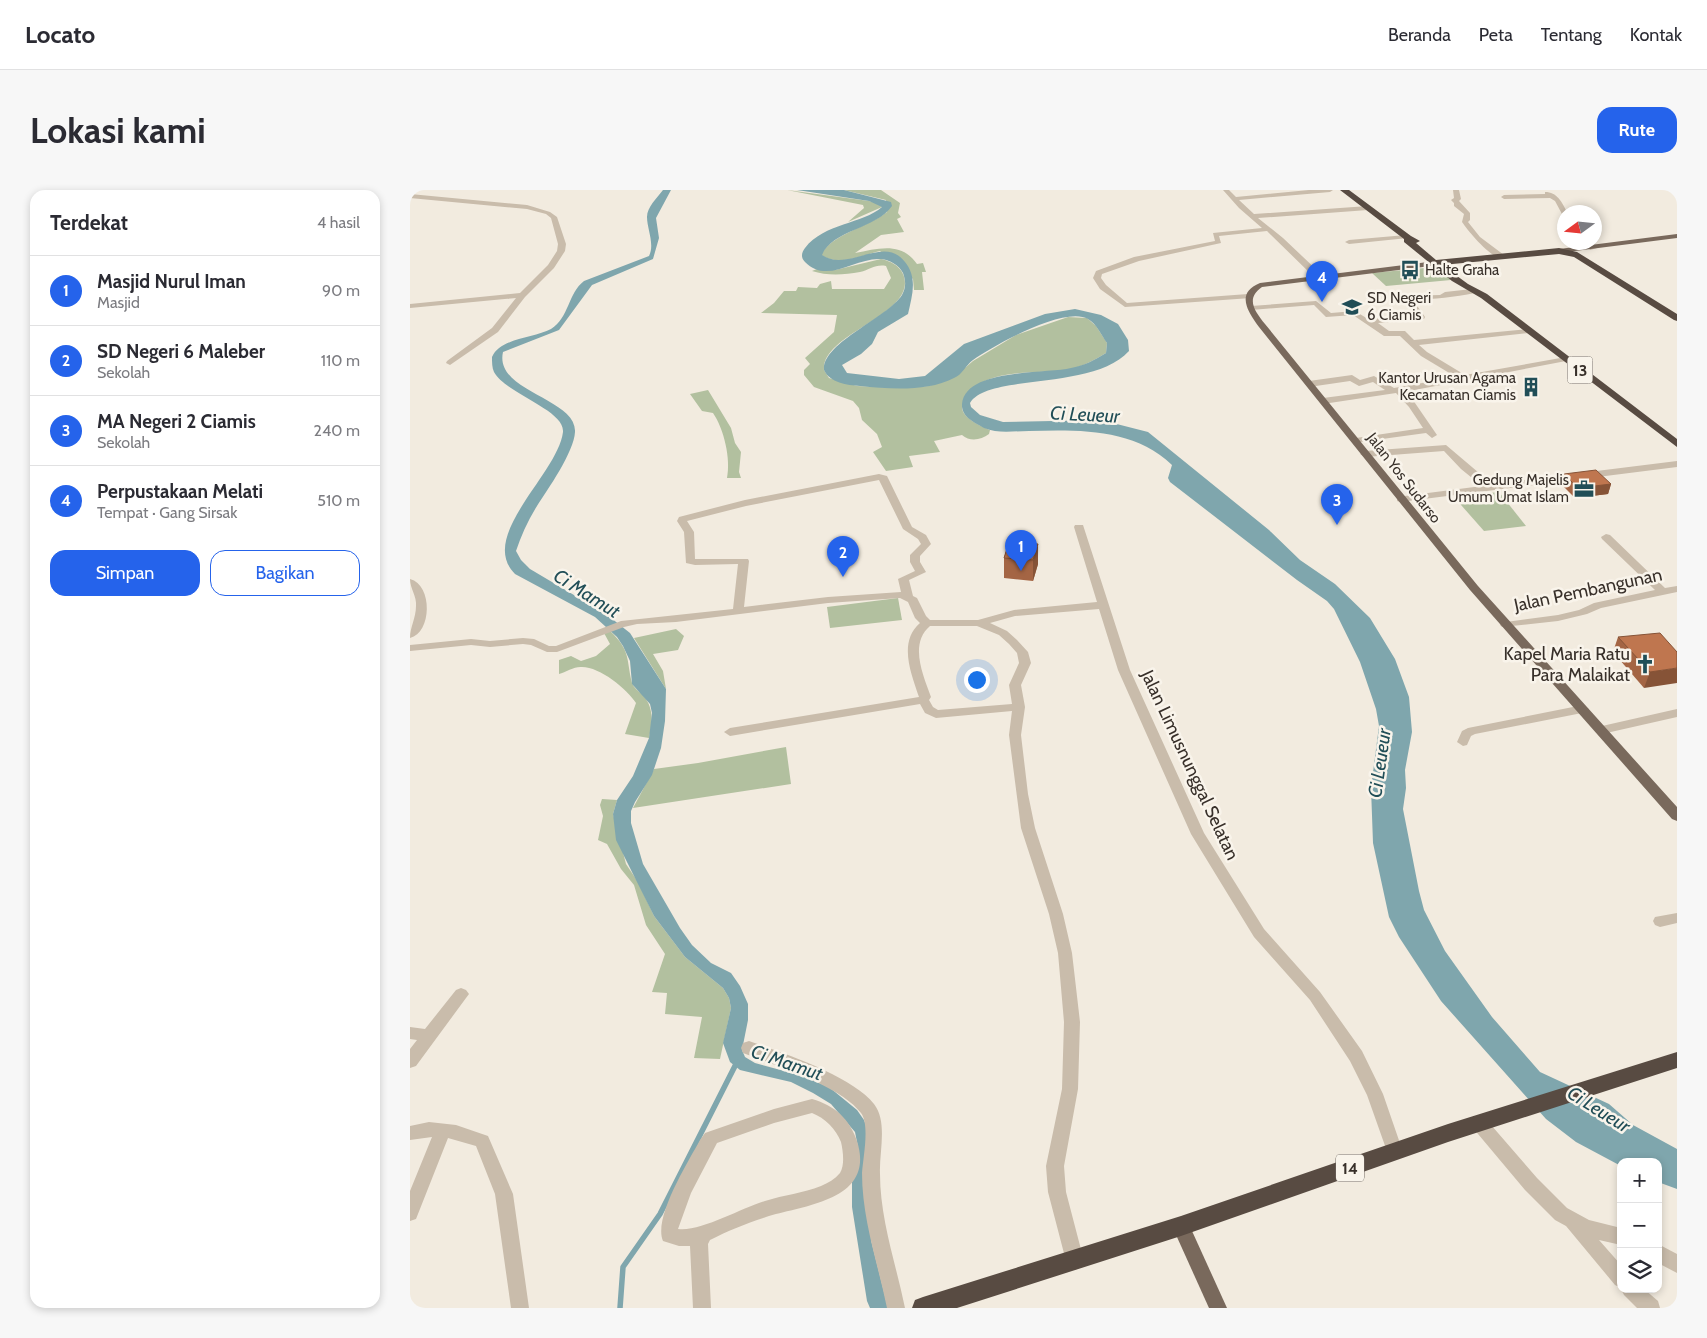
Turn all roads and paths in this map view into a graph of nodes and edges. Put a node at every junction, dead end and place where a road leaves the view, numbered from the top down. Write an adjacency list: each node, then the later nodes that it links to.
1 (1226, 190): 9 (street)
2 (1330, 190): 9 (street)
3 (1344, 190): 11 (highway, 13)
4 (1456, 190): 20 (street)
5 (1542, 190): 7 (street)
6 (410, 196): 24 (street)
7 (1552, 196): 8 (street); 10 (street)
8 (1504, 197)
9 (1233, 198): 12 (street)
10 (1560, 205)
11 (1368, 208): 12 (street); 15 (highway, 13)
12 (1252, 216): 13 (street)
13 (1269, 228): 22 (street); 25 (street)
14 (1677, 236): 17 (main road)
15 (1407, 237): 16 (street); 21 (highway, 13)
16 (1349, 242)
17 (1602, 247)
18 (1578, 250): 20 (highway)
19 (1589, 250): 29 (highway)
20 (1501, 257): 21 (highway)
21 (1440, 263): 22 (main road); 23 (highway, 13); 26 (highway, 13)
22 (1318, 276): 25 (main road)
23 (1472, 291): 26 (highway, 13); 30 (street)
24 (522, 295): 27 (street); 34 (street)
25 (1248, 296): 28 (main road, Jalan Yos Sudarso)
26 (1484, 296): 31 (highway, 13)
27 (410, 306)
28 (1251, 308): 30 (street); 36 (main road, Jalan Yos Sudarso)
29 (1677, 318)
30 (1370, 321): 32 (street)
31 (1529, 331): 32 (street); 33 (highway, 13)
32 (1412, 343): 35 (street)
33 (1566, 359): 35 (street); 41 (highway, 13)
34 (450, 363)
35 (1462, 377): 37 (street)
36 (1309, 384): 37 (street); 38 (main road, Jalan Yos Sudarso)
37 (1396, 391): 38 (street); 39 (street)
38 (1323, 401): 40 (main road, Jalan Yos Sudarso)
39 (1429, 430): 40 (street); 42 (street)
40 (1356, 442): 43 (main road, Jalan Yos Sudarso)
41 (1677, 444)
42 (1440, 447): 43 (street); 45 (street)
43 (1365, 454): 46 (main road, Jalan Yos Sudarso)
44 (1677, 464): 45 (street)
45 (1491, 488): 46 (street)
46 (1400, 499): 57 (main road, Jalan Yos Sudarso)
47 (1079, 528): 53 (street, Jalan Limusnunggal Selatan)
48 (1606, 537): 51 (street)
49 (410, 582): 58 (street)
50 (1677, 589): 51 (street, Jalan Pembangunan)
51 (1663, 592): 57 (street, Jalan Pembangunan)
52 (908, 596): 54 (street); 54 (street); 55 (street)
53 (1103, 605): 56 (street); 79 (street, Jalan Limusnunggal Selatan)
54 (738, 611): 59 (street)
55 (927, 623): 56 (street); 60 (street)
56 (978, 623): 61 (street)
57 (1506, 625): 62 (main road, Jalan Yos Sudarso)
58 (410, 635)
59 (410, 648)
60 (923, 700): 61 (street); 65 (street)
61 (1019, 707): 86 (street)
62 (1583, 709): 64 (main road, Jalan Yos Sudarso); 66 (street)
63 (1677, 713): 64 (street)
64 (1602, 730): 67 (main road, Jalan Yos Sudarso)
65 (730, 732)
66 (1463, 742)
67 (1677, 816)
68 (1677, 918): 69 (street)
69 (1660, 921)
70 (461, 994): 72 (street)
71 (410, 1033): 72 (street)
72 (430, 1036): 75 (street)
73 (749, 1048): 92 (street)
74 (1677, 1060): 76 (highway, 14)
75 (410, 1061)
76 (1479, 1123): 79 (highway, 14); 81 (street)
77 (443, 1130): 78 (street); 80 (street); 90 (street)
78 (410, 1133)
79 (1395, 1152): 82 (highway, 14)
80 (410, 1213)
81 (1569, 1219): 84 (street); 88 (street)
82 (1182, 1226): 86 (highway, 14); 94 (main road)
83 (702, 1236): 83 (street); 91 (street)
84 (1617, 1236)
85 (1662, 1255): 87 (street)
86 (1075, 1260): 93 (highway, 14)
87 (1677, 1264)
88 (1617, 1274)
89 (1634, 1293): 95 (street)
90 (520, 1308)
91 (702, 1308)
92 (896, 1308)
93 (923, 1308)
94 (1218, 1308)
95 (1651, 1308)

